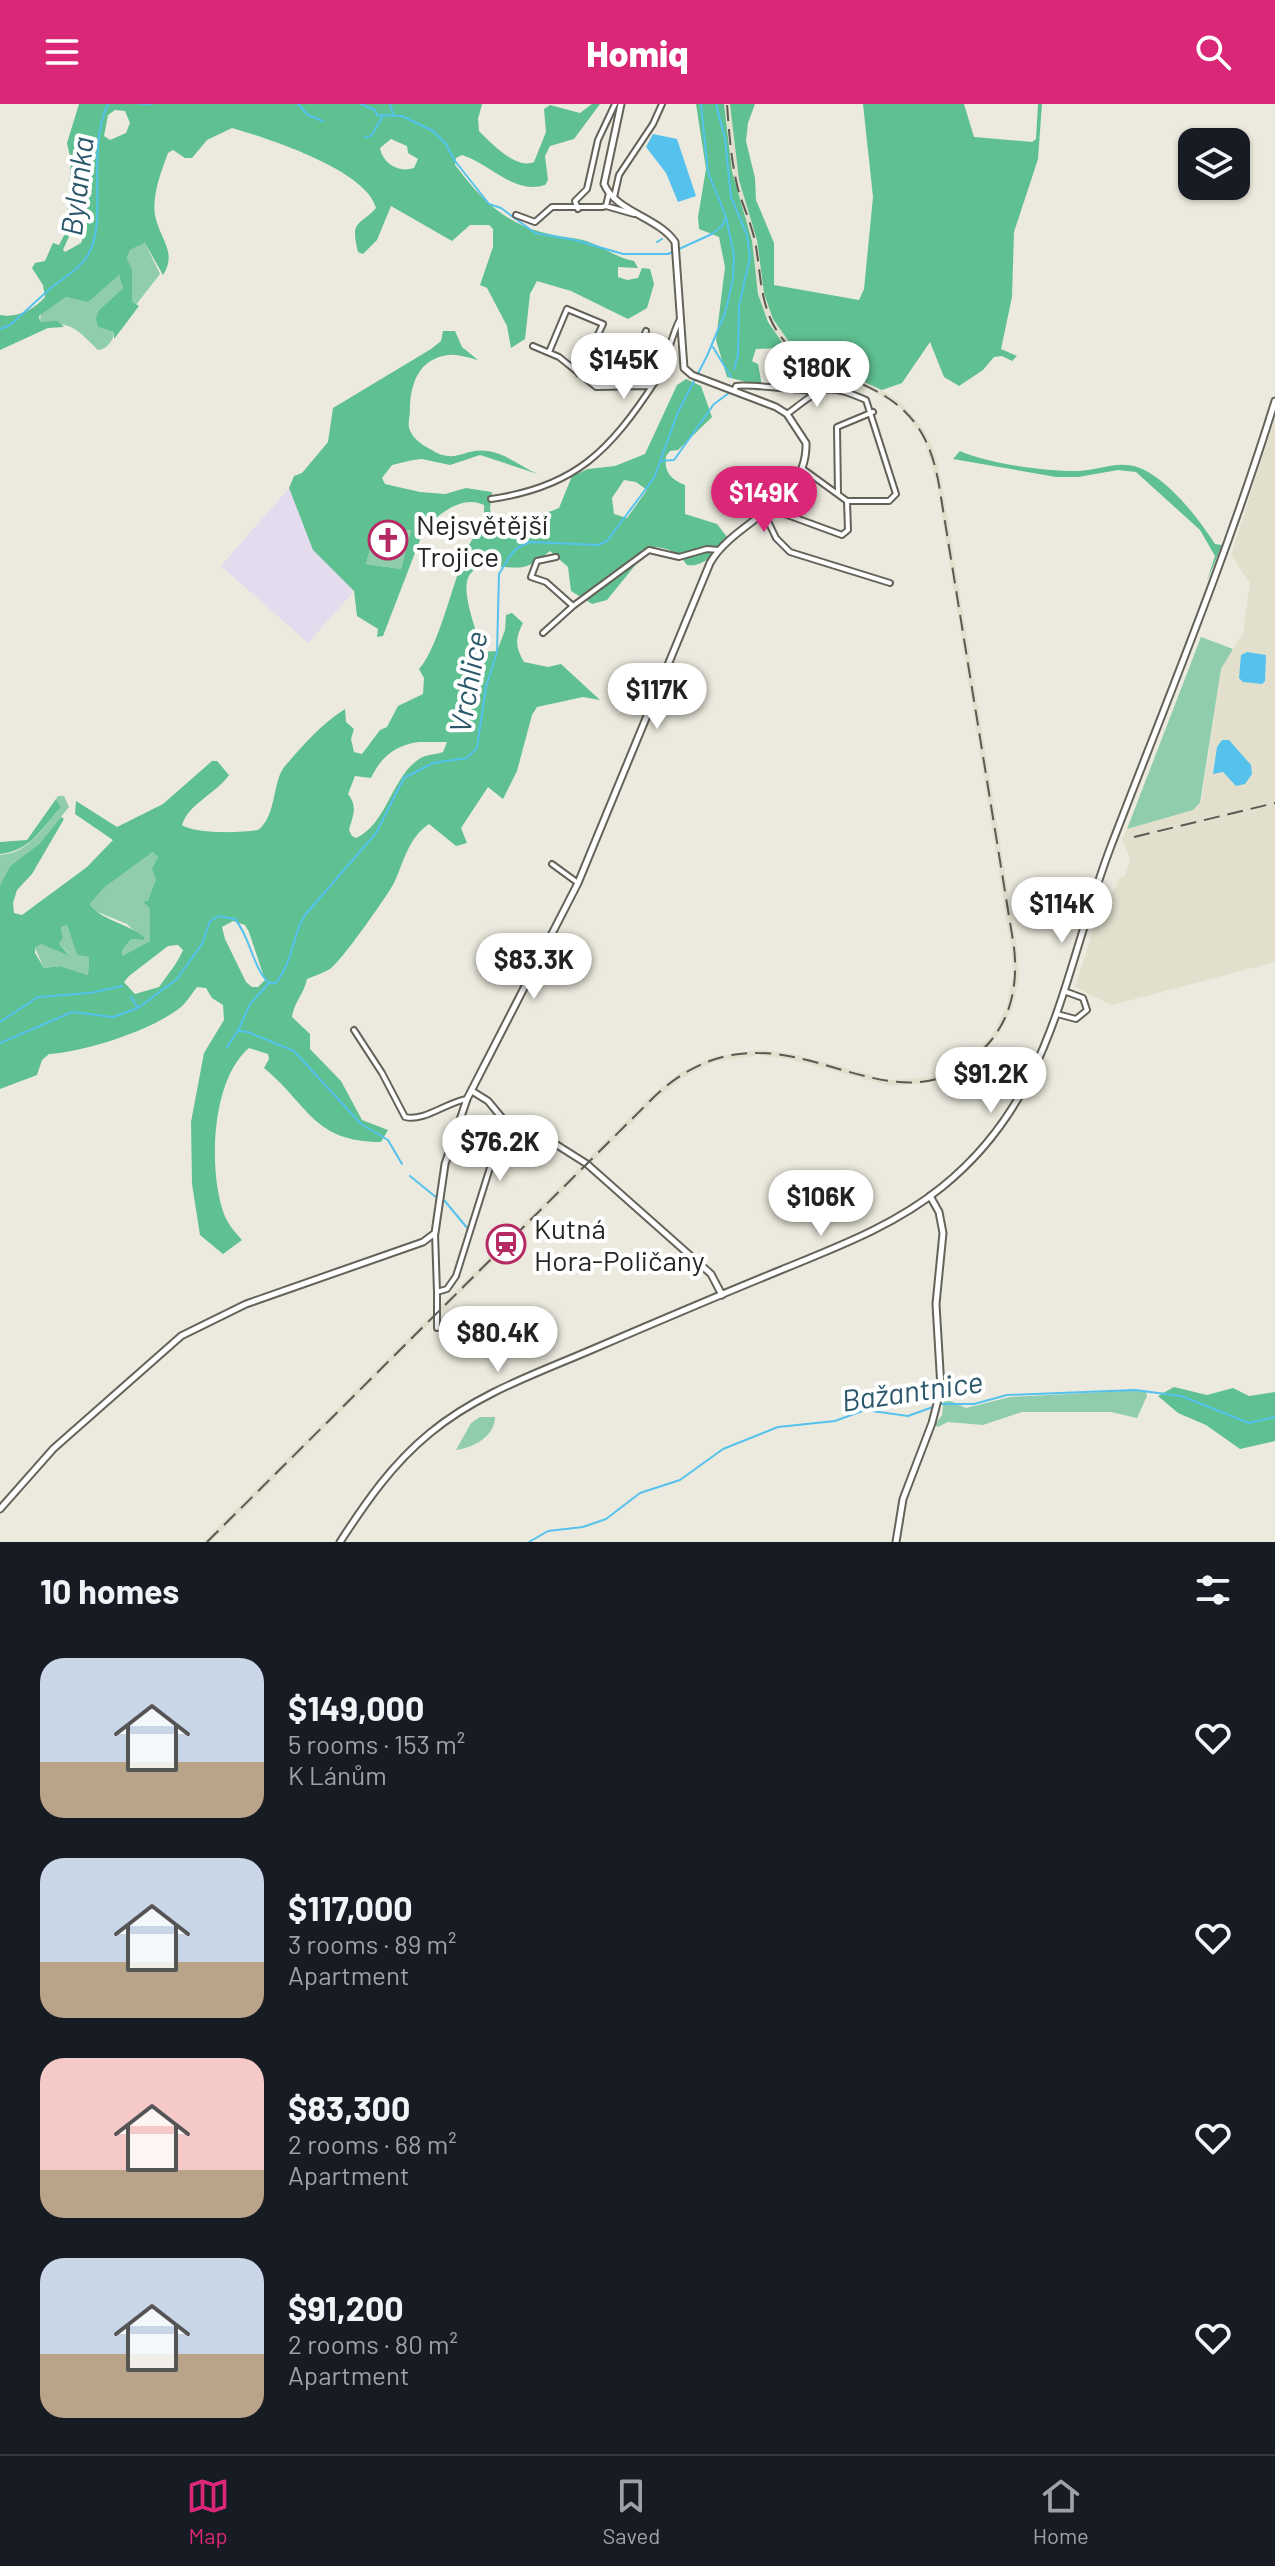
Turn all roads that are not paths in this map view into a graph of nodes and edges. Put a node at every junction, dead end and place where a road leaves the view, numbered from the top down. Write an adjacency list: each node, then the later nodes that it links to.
1 (618, 104): 3 (street); 4 (street)
2 (662, 104): 3 (street)
3 (611, 195): 5 (street); 9 (street)
4 (575, 201): 6 (street); 7 (street)
5 (606, 206): 7 (street); 9 (street)
6 (564, 208): 7 (street); 8 (street)
7 (578, 209)
8 (516, 215)
9 (641, 215): 10 (street)
10 (681, 317): 16 (street); 17 (street)
11 (646, 331): 15 (street)
12 (533, 346): 13 (street)
13 (549, 352): 14 (street); 14 (street)
14 (579, 374): 15 (street)
15 (624, 385): 16 (street)
16 (650, 386): 24 (street)
17 (734, 391): 18 (street); 21 (street)
18 (817, 391): 20 (street); 21 (street)
19 (1275, 401): 35 (street)
20 (873, 412): 23 (street); 25 (street)
21 (787, 414): 22 (street)
22 (803, 469): 23 (street); 26 (street)
23 (838, 495): 25 (street)
24 (491, 499)
25 (847, 501): 26 (street)
26 (771, 509): 27 (street)
27 (765, 515): 28 (street); 30 (street)
28 (718, 550): 31 (street); 34 (street)
29 (556, 557): 31 (street)
30 (890, 583)
31 (573, 606): 32 (street)
32 (543, 633)
33 (552, 864): 34 (street)
34 (578, 883): 38 (street)
35 (1064, 991): 36 (street); 36 (street)
36 (1057, 1014): 41 (street)
37 (354, 1030): 39 (street)
38 (472, 1091): 39 (street); 40 (street)
39 (467, 1099): 42 (street)
40 (507, 1124): 43 (street); 44 (street)
41 (930, 1196): 44 (street); 48 (street)
42 (435, 1233): 43 (street); 46 (street)
43 (437, 1292): 45 (street)
44 (722, 1295): 47 (street)
45 (437, 1328)
46 (0, 1509)
47 (340, 1542)
48 (896, 1542)

